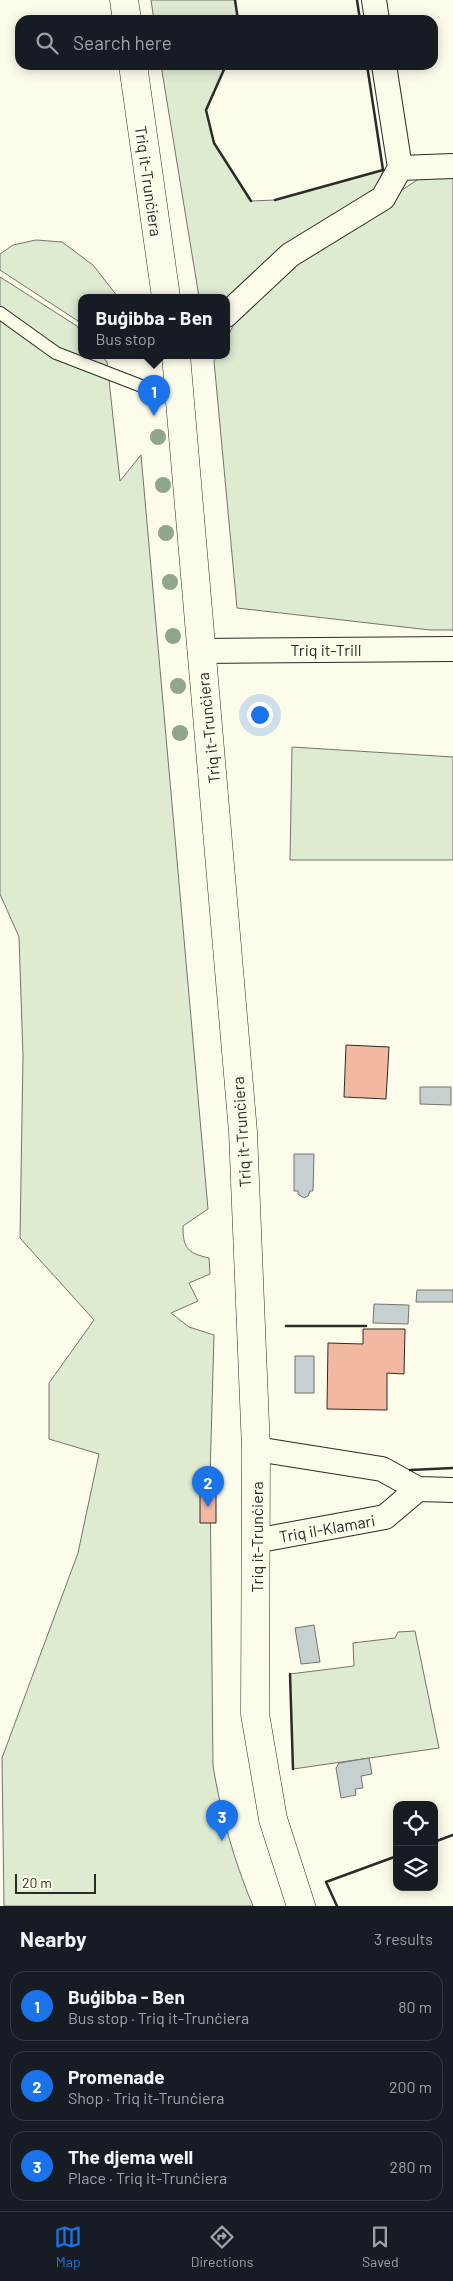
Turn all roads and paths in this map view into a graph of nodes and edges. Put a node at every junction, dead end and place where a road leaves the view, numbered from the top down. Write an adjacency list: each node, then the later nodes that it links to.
1 (124, 0): 3 (street)
2 (374, 0): 4 (street)
3 (126, 15)
4 (376, 15)
5 (134, 70): 9 (street, Triq it-Trunċiera)
6 (385, 70): 8 (street)
7 (453, 166): 8 (street)
8 (400, 168): 10 (street)
9 (166, 294)
10 (230, 311)
11 (0, 313): 12 (lane)
12 (180, 365): 14 (street, Triq it-Trunċiera)
13 (453, 649): 14 (street, Triq it-Trill)
14 (200, 651): 15 (street, Triq it-Trunċiera)
15 (256, 1449): 16 (street); 18 (street, Triq it-Trunċiera)
16 (418, 1489): 17 (street); 18 (street, Triq il-Klamari)
17 (453, 1490)
18 (256, 1541): 19 (street, Triq it-Trunċiera)
19 (291, 1880): 20 (street, Triq it-Trunċiera); 21 (street)
20 (301, 1906)
21 (310, 1906)

